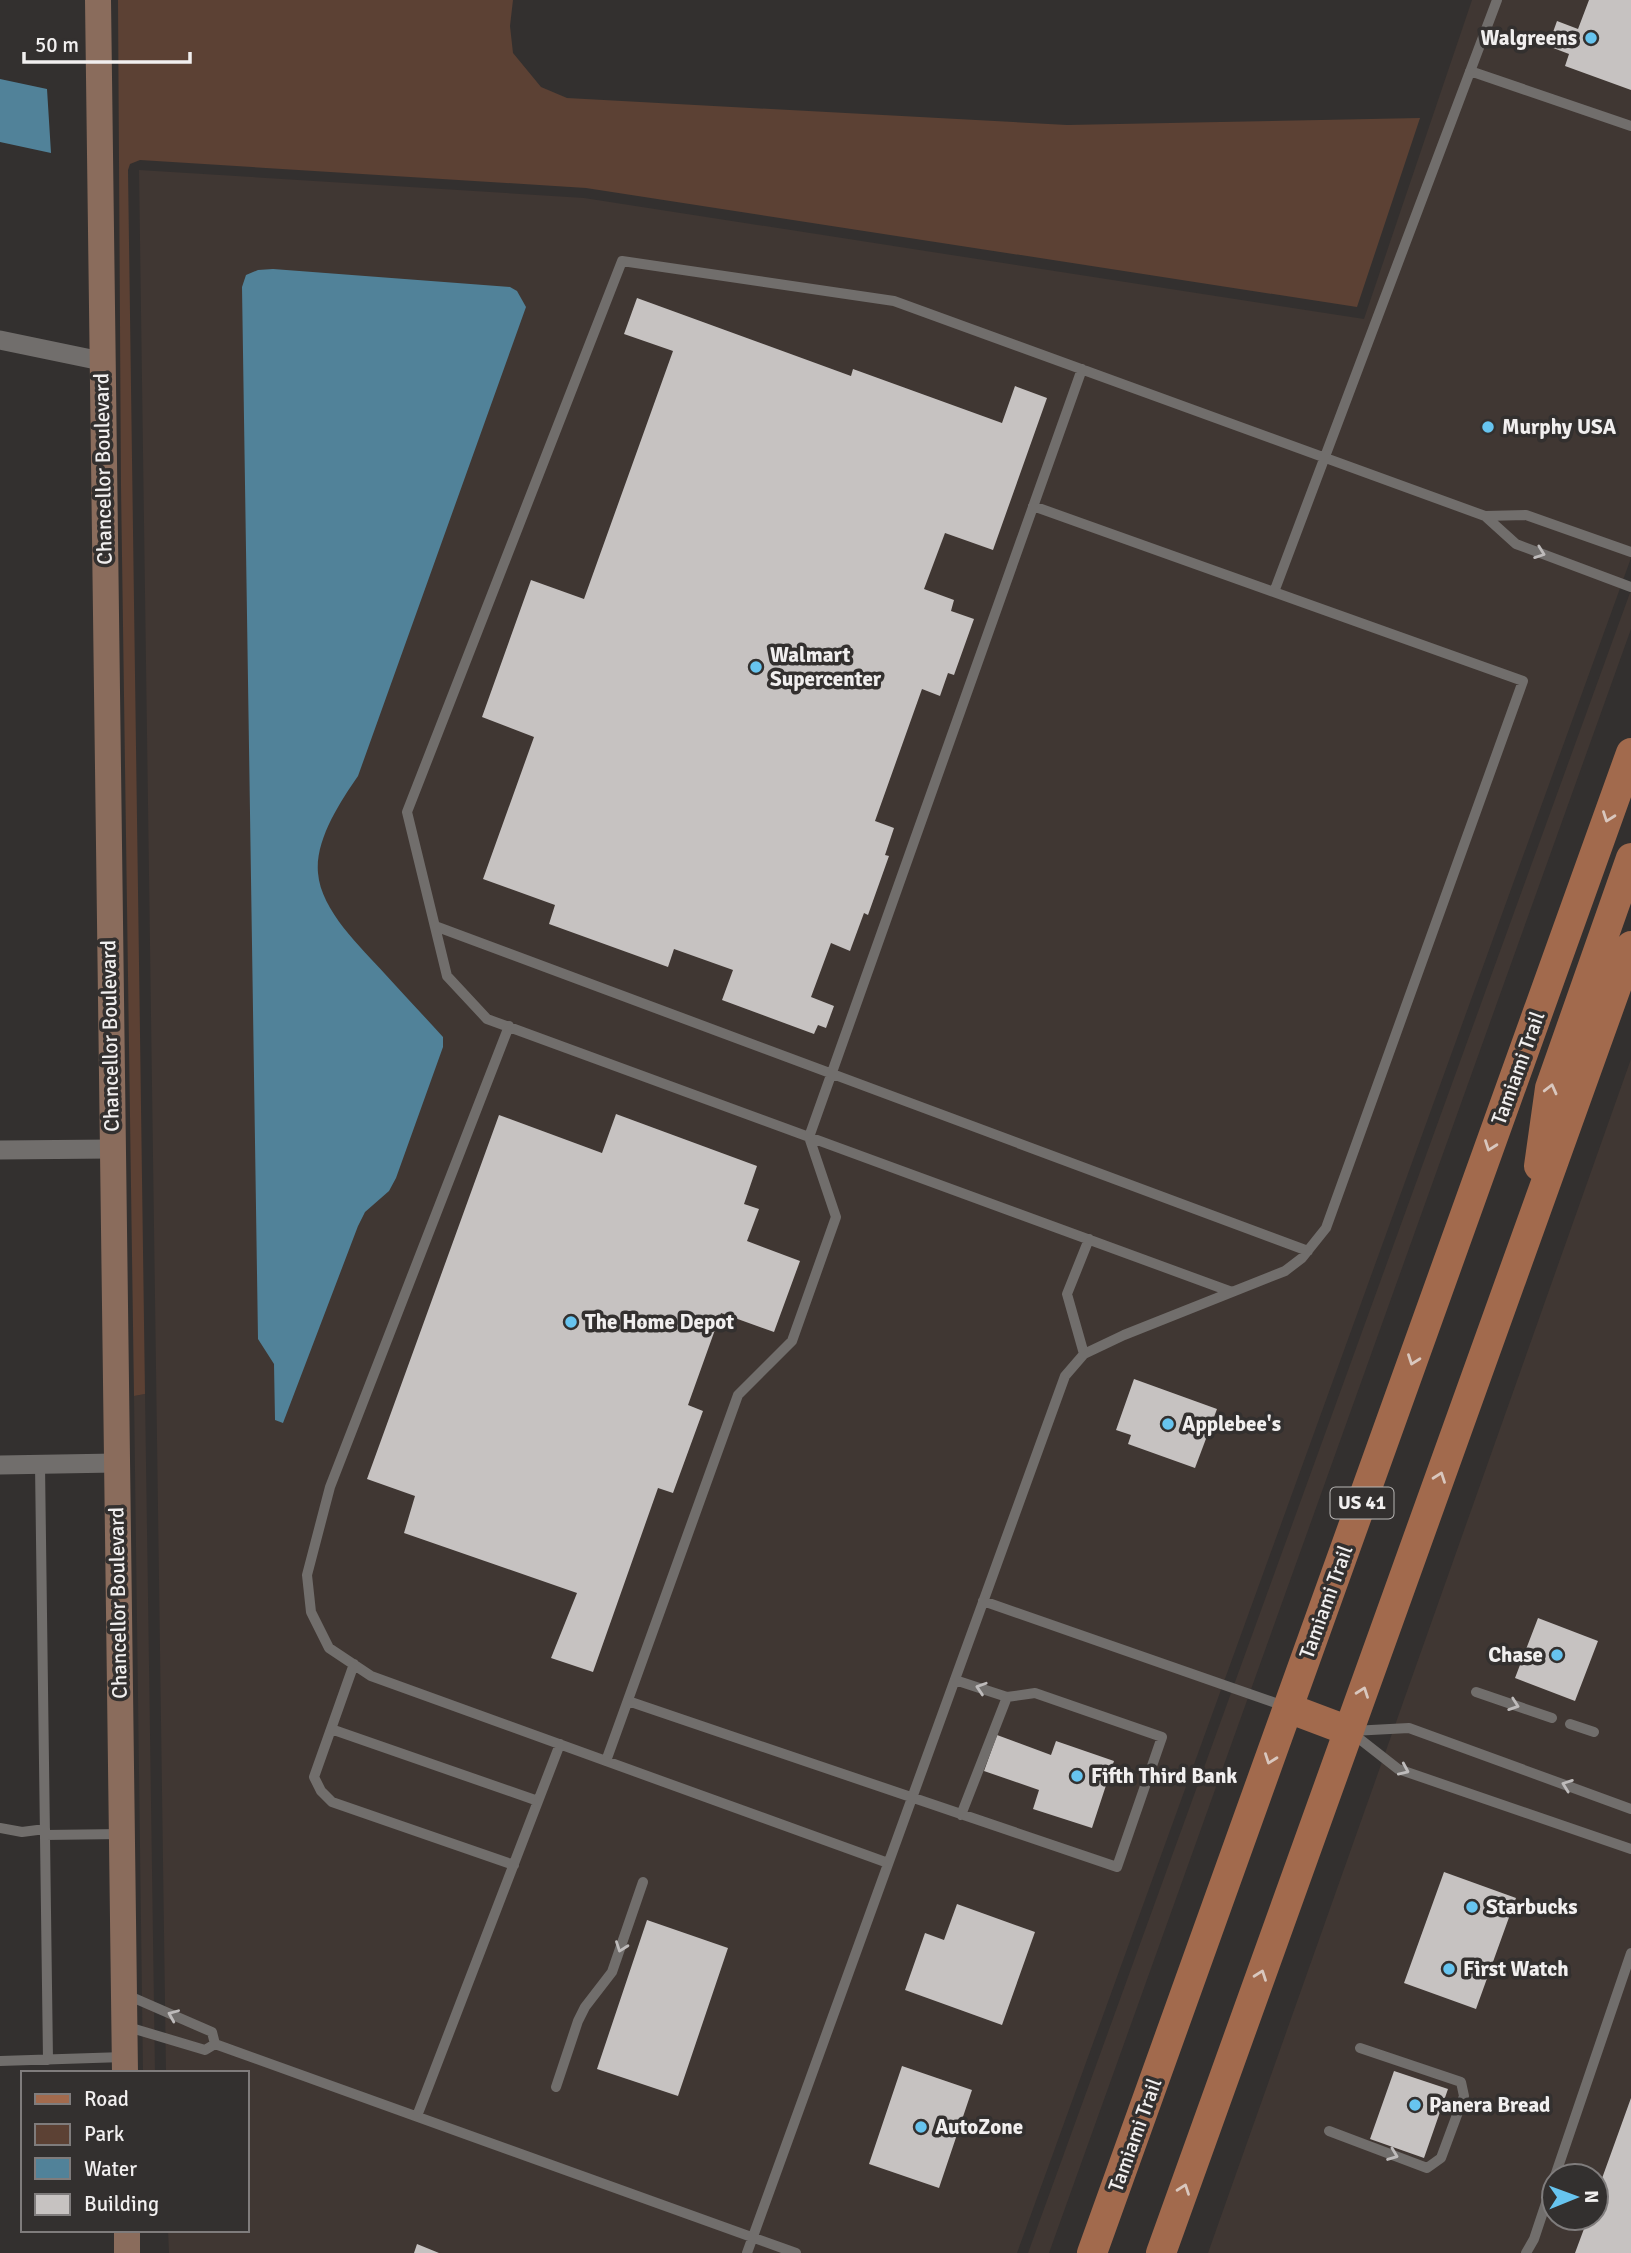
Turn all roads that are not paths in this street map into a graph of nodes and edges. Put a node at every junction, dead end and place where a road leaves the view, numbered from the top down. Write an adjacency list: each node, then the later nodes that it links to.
1 (98, 0): 6 (street, Chancellor Boulevard)
2 (1497, 0): 3 (lane)
3 (1470, 71): 4 (lane); 8 (lane)
4 (1631, 126)
5 (0, 340): 6 (street)
6 (101, 361): 21 (street, Chancellor Boulevard)
7 (1082, 369): 8 (lane); 9 (lane); 16 (lane)
8 (1324, 457): 10 (lane); 13 (lane)
9 (1033, 506): 13 (lane); 19 (lane)
10 (1485, 516): 11 (lane); 12 (lane, one-way to 12)
11 (1631, 552)
12 (1631, 587)
13 (1274, 592): 25 (lane)
14 (1631, 753): 37 (main road, Tamiami Trail / US 41, one-way to 37)
15 (1631, 858): 23 (main road, one-way to 15)
16 (435, 926): 18 (lane); 19 (lane)
17 (1629, 955): 23 (main road, US 41)
18 (509, 1027): 20 (lane); 32 (lane)
19 (832, 1073): 20 (lane); 25 (lane)
20 (809, 1137): 24 (lane); 36 (lane)
21 (112, 1149): 22 (street); 28 (street, Chancellor Boulevard)
22 (0, 1150)
23 (1530, 1229): 41 (main road, US 41, one-way to 23)
24 (1089, 1239): 26 (lane); 27 (lane)
25 (1308, 1251): 26 (lane)
26 (1232, 1292): 27 (lane)
27 (1084, 1354): 31 (lane)
28 (116, 1463): 30 (street); 51 (street, Chancellor Boulevard)
29 (0, 1465): 30 (street)
30 (40, 1465): 50 (lane)
31 (983, 1601): 33 (lane); 37 (lane)
32 (354, 1664): 40 (lane); 43 (lane)
33 (955, 1680): 35 (lane, one-way to 33); 45 (lane)
34 (1476, 1692): 38 (lane, one-way to 38)
35 (1007, 1697): 48 (lane); 48 (lane)
36 (628, 1701): 44 (lane); 45 (lane)
37 (1288, 1708): 41 (main road); 71 (main road, Tamiami Trail / US 41, one-way to 71)
38 (1552, 1718)
39 (1570, 1724): 42 (lane)
40 (331, 1729): 46 (lane); 54 (lane)
41 (1349, 1731): 47 (lane, one-way to 41); 52 (lane, one-way to 52); 75 (main road, US 41, one-way to 41)
42 (1594, 1732)
43 (560, 1744): 44 (lane); 46 (lane)
44 (606, 1761): 53 (lane)
45 (912, 1798): 48 (lane); 53 (lane)
46 (538, 1801): 54 (lane)
47 (1631, 1809)
48 (961, 1815)
49 (0, 1828): 50 (lane)
50 (45, 1832): 51 (lane); 61 (lane)
51 (121, 1834): 57 (street, Chancellor Boulevard)
52 (1631, 1849)
53 (888, 1863): 70 (lane)
54 (514, 1865): 65 (lane)
55 (643, 1882): 64 (lane, one-way to 64)
56 (1631, 1953): 67 (lane)
57 (123, 1994): 58 (street, Chancellor Boulevard); 59 (lane, one-way to 57)
58 (124, 2026): 59 (lane); 63 (street, Chancellor Boulevard)
59 (215, 2044): 65 (lane)
60 (1360, 2048): 66 (lane, one-way to 60)
61 (48, 2060): 62 (lane); 63 (lane)
62 (0, 2061)
63 (125, 2065)
64 (556, 2087)
65 (417, 2116): 70 (lane)
66 (1329, 2131)
67 (1560, 2162)
68 (1540, 2221): 76 (lane)
69 (127, 2232): 72 (street)
70 (752, 2237): 73 (lane); 74 (lane)
71 (1095, 2249)
72 (127, 2253)
73 (747, 2253)
74 (796, 2253)
75 (1161, 2253)
76 (1526, 2253)

